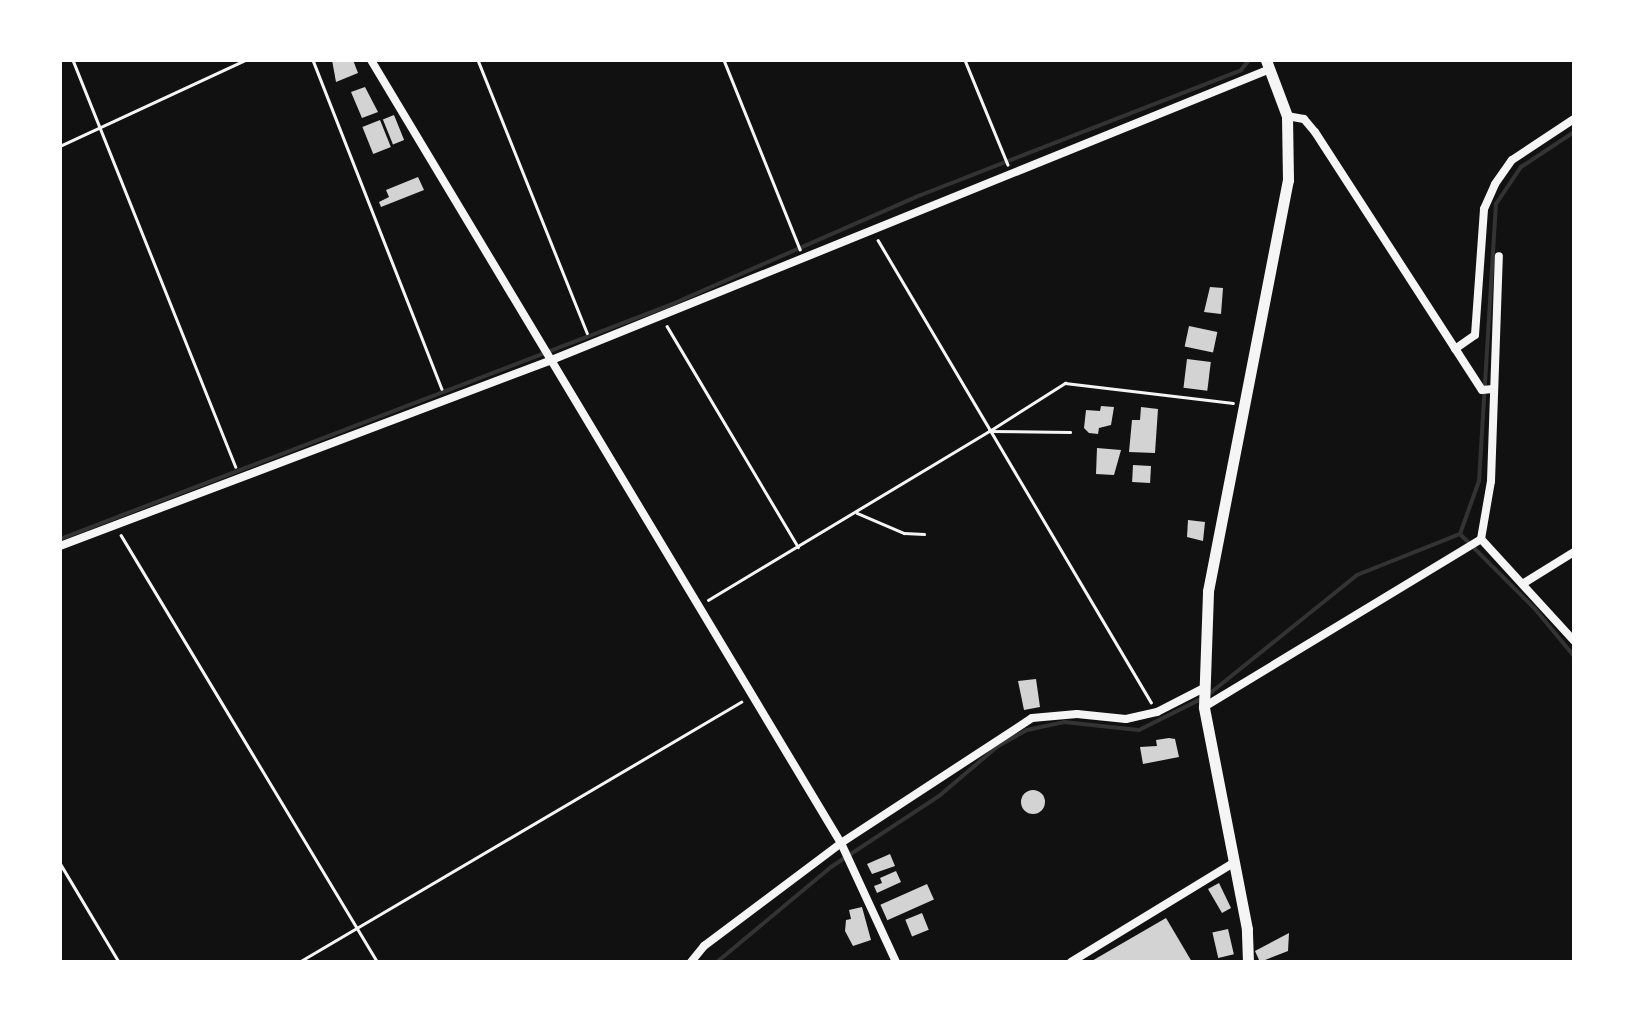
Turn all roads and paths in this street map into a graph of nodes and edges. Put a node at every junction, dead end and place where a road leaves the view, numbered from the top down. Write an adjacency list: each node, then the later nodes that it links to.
1 (74, 60): 11 (path)
2 (245, 60): 11 (path)
3 (313, 60): 22 (path)
4 (370, 60): 20 (street)
5 (478, 60): 18 (path)
6 (724, 60): 16 (path)
7 (964, 60): 13 (path)
8 (1269, 64): 9 (main road); 13 (street)
9 (1287, 116): 19 (street); 23 (main road)
10 (1574, 119): 19 (street)
11 (101, 127): 12 (path); 26 (path)
12 (60, 146)
13 (1012, 174): 14 (street)
14 (872, 230): 16 (street); 24 (path)
15 (1499, 256): 21 (street)
16 (804, 259): 17 (street)
17 (661, 316): 18 (street); 32 (path)
18 (592, 344): 20 (street)
19 (1455, 349): 21 (street)
20 (549, 361): 22 (street); 35 (street)
21 (1493, 389): 30 (street)
22 (446, 400): 26 (street)
23 (1244, 404): 24 (path); 37 (main road)
24 (990, 431): 25 (path); 27 (path); 40 (path)
25 (1070, 432)
26 (241, 478): 28 (street)
27 (856, 513): 29 (path); 32 (path)
28 (115, 525): 31 (street); 44 (path)
29 (924, 534)
30 (1481, 539): 34 (street); 39 (street)
31 (60, 546)
32 (798, 547): 35 (path)
33 (1574, 552): 34 (street)
34 (1524, 583): 36 (street)
35 (697, 607): 38 (street)
36 (1574, 641)
37 (1204, 688): 39 (main road); 40 (street)
38 (751, 696): 41 (street); 44 (path)
39 (1204, 707): 42 (main road)
40 (1157, 712): 41 (street)
41 (841, 843): 48 (street); 49 (street)
42 (1235, 862): 50 (street); 51 (main road)
43 (60, 864): 45 (path)
44 (358, 927): 46 (path); 47 (path)
45 (118, 962)
46 (299, 962)
47 (378, 962)
48 (691, 962)
49 (896, 962)
50 (1071, 962)
51 (1248, 962)

